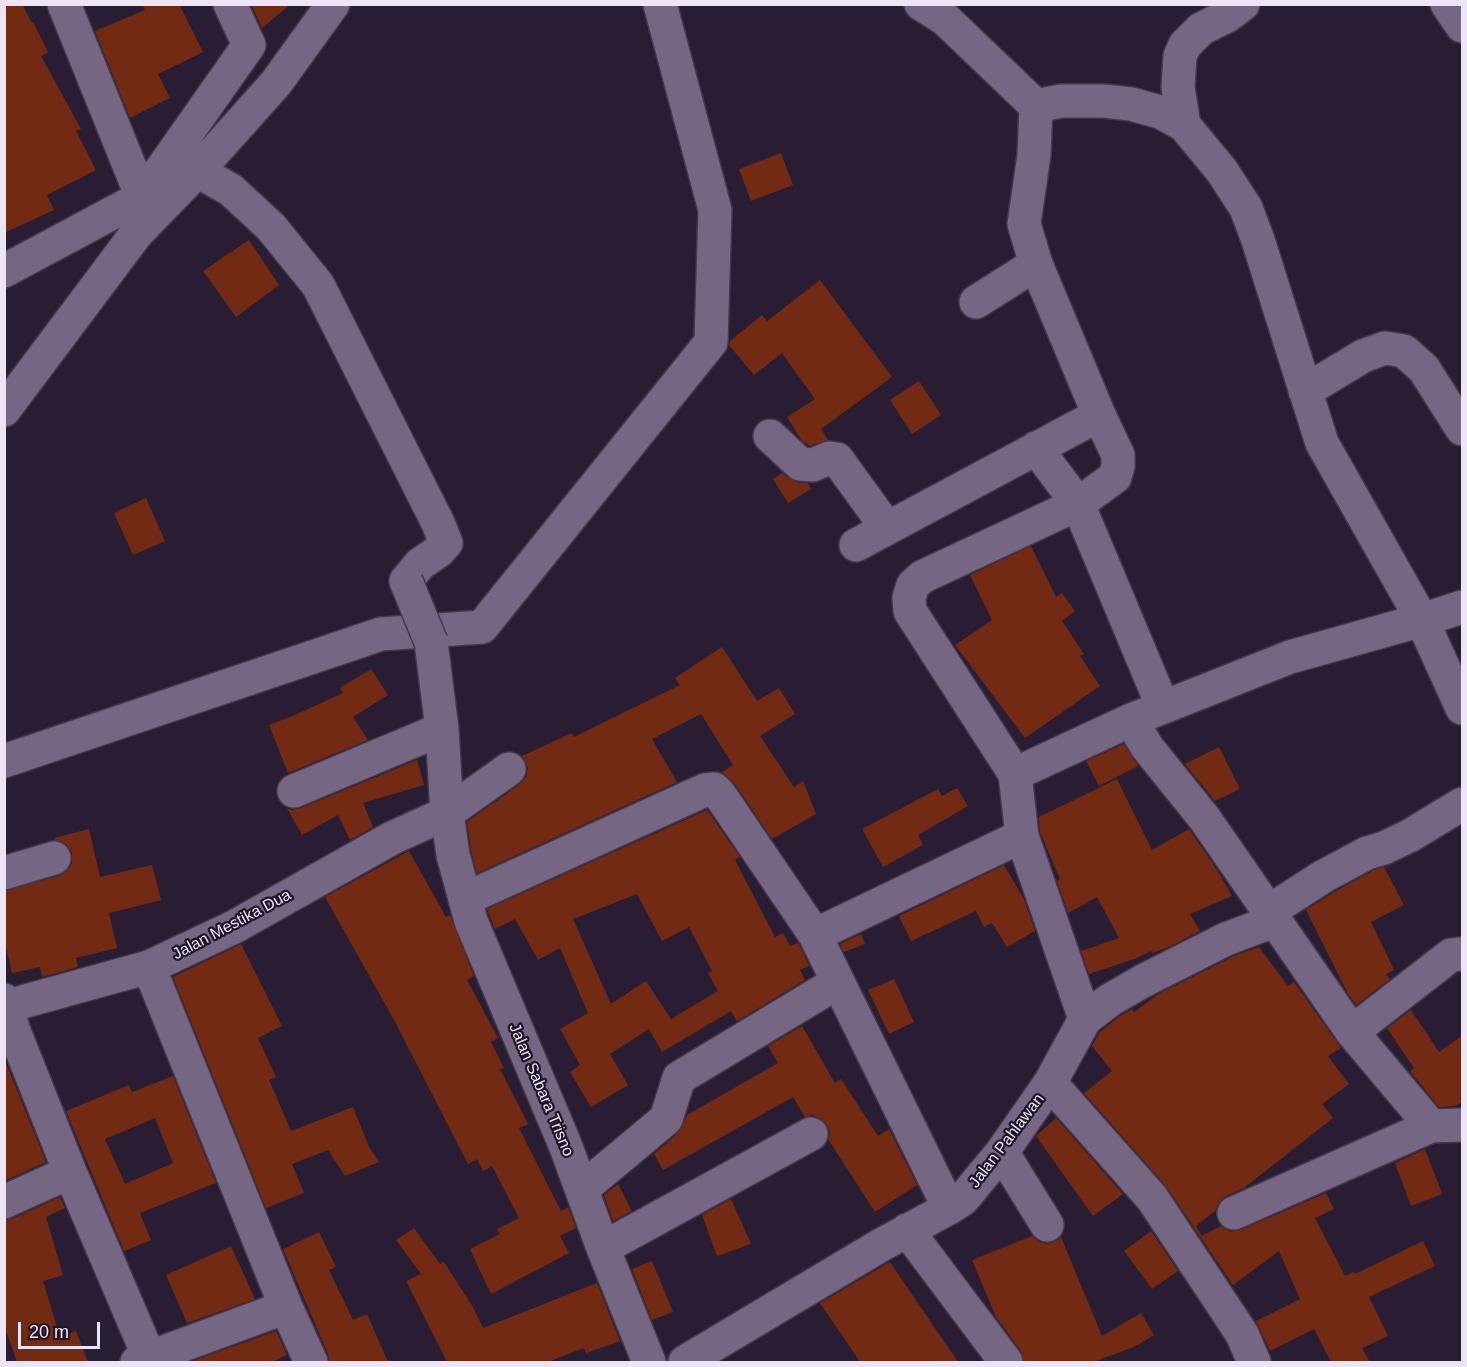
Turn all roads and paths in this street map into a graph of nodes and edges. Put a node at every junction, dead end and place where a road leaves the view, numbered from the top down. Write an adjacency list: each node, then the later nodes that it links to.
1 (64, 4): 12 (street)
2 (230, 4): 12 (street)
3 (333, 4): 11 (street)
4 (660, 4): 31 (street)
5 (921, 4): 9 (street)
6 (1243, 4): 10 (street)
7 (1447, 4): 8 (street)
8 (1462, 26)
9 (1036, 106): 10 (street); 13 (street)
10 (1184, 125): 16 (street)
11 (200, 168): 17 (street); 30 (street, Jalan Sabara Trisno, bridge)
12 (142, 196): 14 (street)
13 (1036, 264): 15 (street); 18 (street)
14 (4, 271)
15 (976, 302)
16 (1305, 391): 19 (street); 26 (street)
17 (4, 410)
18 (1099, 415): 21 (street); 22 (street)
19 (1462, 429)
20 (770, 436): 23 (street)
21 (1036, 448): 22 (street); 23 (street)
22 (1078, 504): 27 (street); 33 (street)
23 (887, 528): 24 (street)
24 (856, 545)
25 (1462, 607): 26 (street)
26 (1422, 620): 27 (street); 28 (street)
27 (1163, 707): 29 (street)
28 (1462, 708)
29 (1131, 720): 33 (street); 41 (street)
30 (442, 729): 34 (street); 36 (street, Jalan Sabara Trisno)
31 (4, 761)
32 (509, 769): 36 (street, Jalan Mestika Dua)
33 (1015, 774): 37 (street)
34 (294, 791)
35 (1462, 804): 41 (street, Jalan Pahlawan)
36 (447, 813): 40 (street, Jalan Sabara Trisno); 44 (street, Jalan Mestika Dua)
37 (1022, 837): 42 (street); 47 (street)
38 (54, 858): 39 (street)
39 (4, 873)
40 (465, 899): 42 (street); 54 (street, Jalan Sabara Trisno)
41 (1271, 916): 47 (street, Jalan Pahlawan); 48 (street)
42 (814, 935): 45 (street)
43 (1462, 954): 48 (street)
44 (149, 967): 46 (street, Jalan Mestika Dua); 61 (street)
45 (838, 982): 54 (street); 56 (street)
46 (8, 1011): 53 (street)
47 (1085, 1019): 49 (street, Jalan Pahlawan)
48 (1352, 1032): 50 (street)
49 (1050, 1083): 52 (street, Jalan Pahlawan); 67 (street)
50 (1447, 1126): 57 (street)
51 (811, 1134): 60 (street)
52 (1002, 1152): 56 (street, Jalan Pahlawan); 58 (street)
53 (70, 1172): 55 (street); 62 (street)
54 (582, 1189): 60 (street, Jalan Sabara Trisno)
55 (4, 1202)
56 (949, 1208): 59 (street, Jalan Pahlawan)
57 (1234, 1213)
58 (1047, 1225)
59 (907, 1230): 65 (street, Jalan Pahlawan); 66 (street)
60 (603, 1248): 64 (street, Jalan Sabara Trisno)
61 (286, 1307): 62 (street); 63 (street)
62 (143, 1361)
63 (311, 1362)
64 (650, 1362)
65 (685, 1362)
66 (1006, 1362)
67 (1254, 1362)

